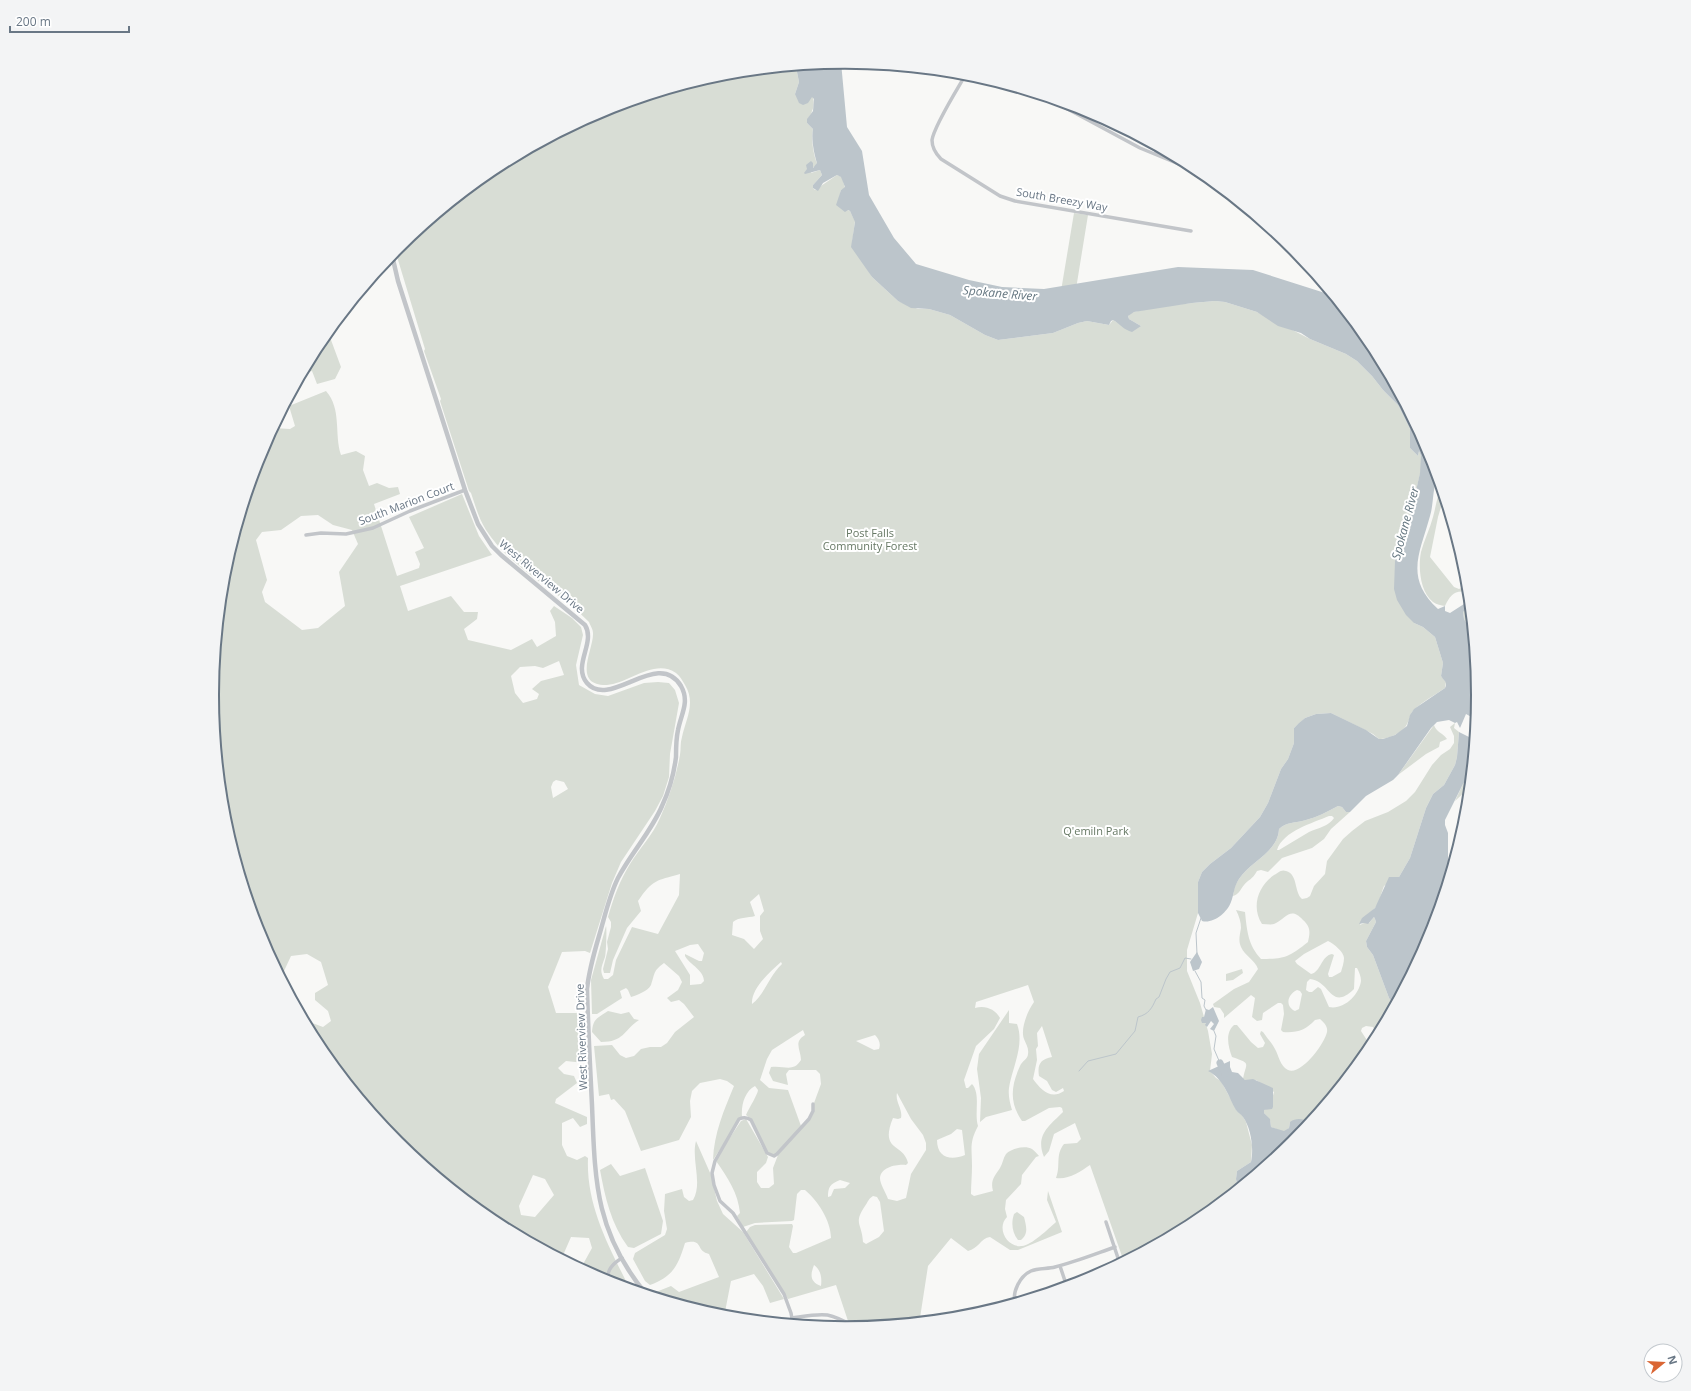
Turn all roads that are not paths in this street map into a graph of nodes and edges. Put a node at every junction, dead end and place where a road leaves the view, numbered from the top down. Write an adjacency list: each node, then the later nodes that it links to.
1 (963, 80): 5 (street, South Breezy Way)
2 (1080, 115): 3 (street)
3 (1157, 154): 4 (street)
4 (1169, 159)
5 (1191, 231)
6 (393, 261): 7 (street, West Riverview Drive)
7 (465, 490): 8 (street, South Marion Court); 12 (street, West Riverview Drive)
8 (306, 535)
9 (813, 1104): 19 (street)
10 (1106, 1222): 11 (street)
11 (1115, 1247): 13 (street); 14 (street)
12 (622, 1258): 15 (street); 17 (street, West Riverview Drive)
13 (1119, 1259)
14 (1060, 1266): 16 (street); 18 (street)
15 (608, 1275)
16 (1065, 1282)
17 (642, 1288)
18 (1015, 1299)
19 (792, 1318): 20 (street)
20 (846, 1322)

